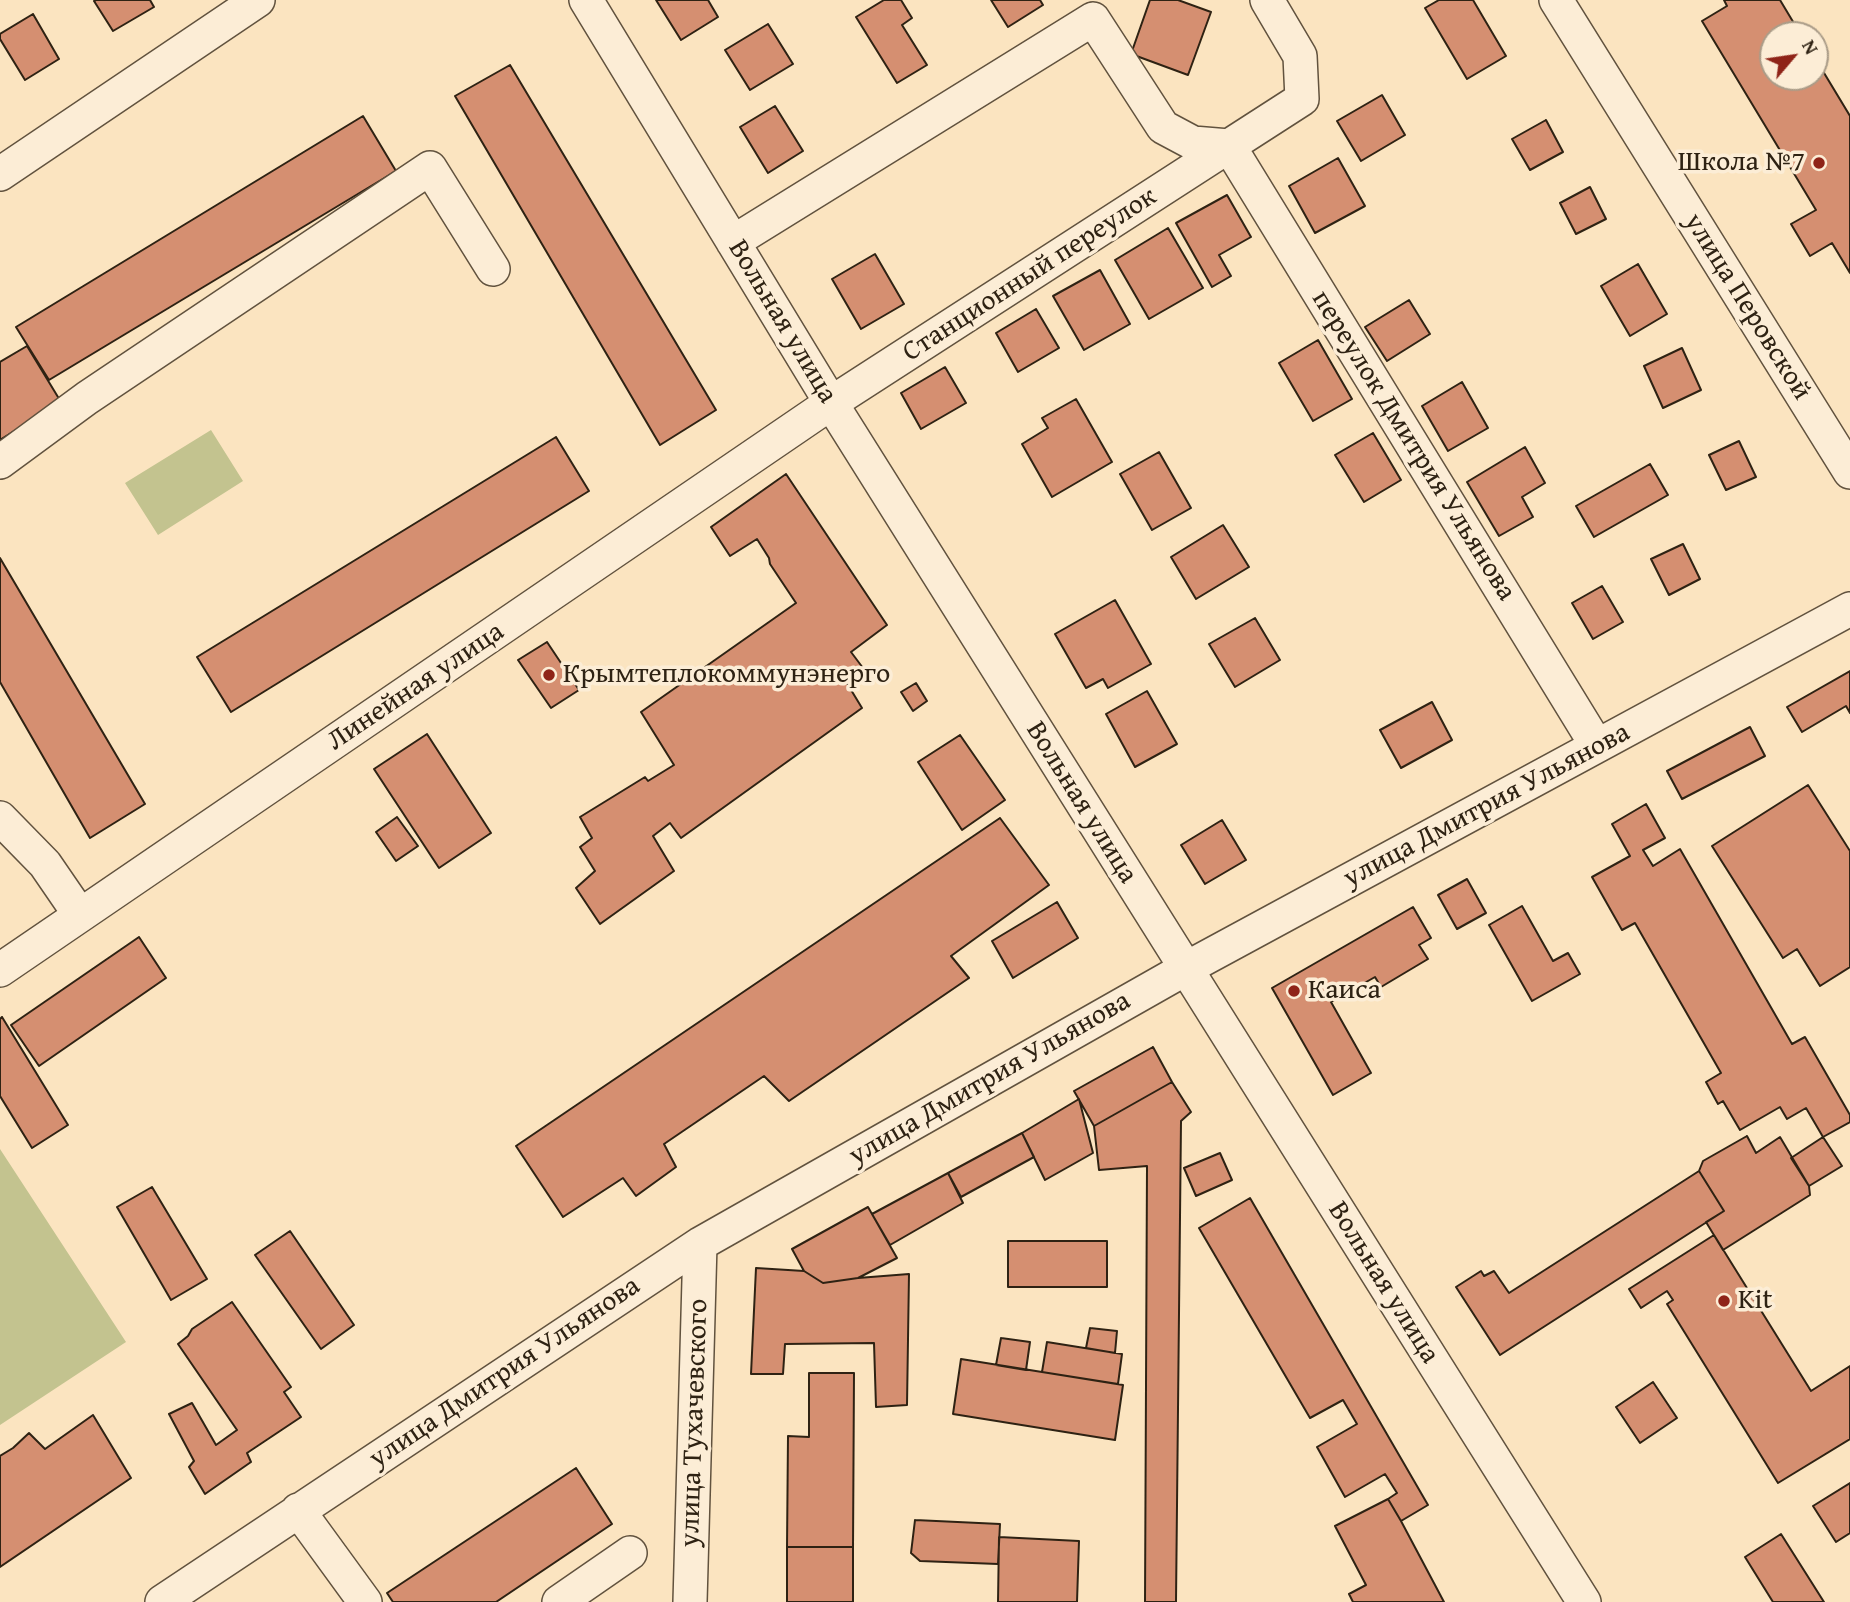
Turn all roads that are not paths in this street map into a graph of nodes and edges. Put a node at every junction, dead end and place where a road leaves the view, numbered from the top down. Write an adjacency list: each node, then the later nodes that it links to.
1 (258, 0): 7 (street)
2 (586, 0): 8 (street, Вольная улица)
3 (1268, 0): 6 (street, Станционный переулок)
4 (1556, 0): 12 (street, улица Перовской)
5 (1088, 9): 6 (street); 8 (street)
6 (1229, 146): 10 (street, Станционный переулок); 14 (street, переулок Дмитрия Ульянова)
7 (0, 174)
8 (733, 242): 10 (street, Вольная улица)
9 (493, 269): 11 (street)
10 (831, 403): 16 (street, Линейная улица); 17 (street, Вольная улица)
11 (0, 462)
12 (1850, 472)
13 (1850, 609): 14 (street, улица Дмитрия Ульянова)
14 (1597, 746): 17 (street, улица Дмитрия Ульянова)
15 (0, 818): 16 (street)
16 (80, 915): 18 (street, Линейная улица)
17 (1185, 969): 19 (street, улица Дмитрия Ульянова); 26 (street, Вольная улица)
18 (0, 970)
19 (700, 1244): 20 (street, улица Дмитрия Ульянова); 25 (street, улица Тухачевского)
20 (298, 1510): 22 (street, улица Дмитрия Ульянова); 23 (street)
21 (630, 1553): 24 (street)
22 (171, 1599)
23 (365, 1602)
24 (559, 1602)
25 (690, 1602)
26 (1584, 1602)

